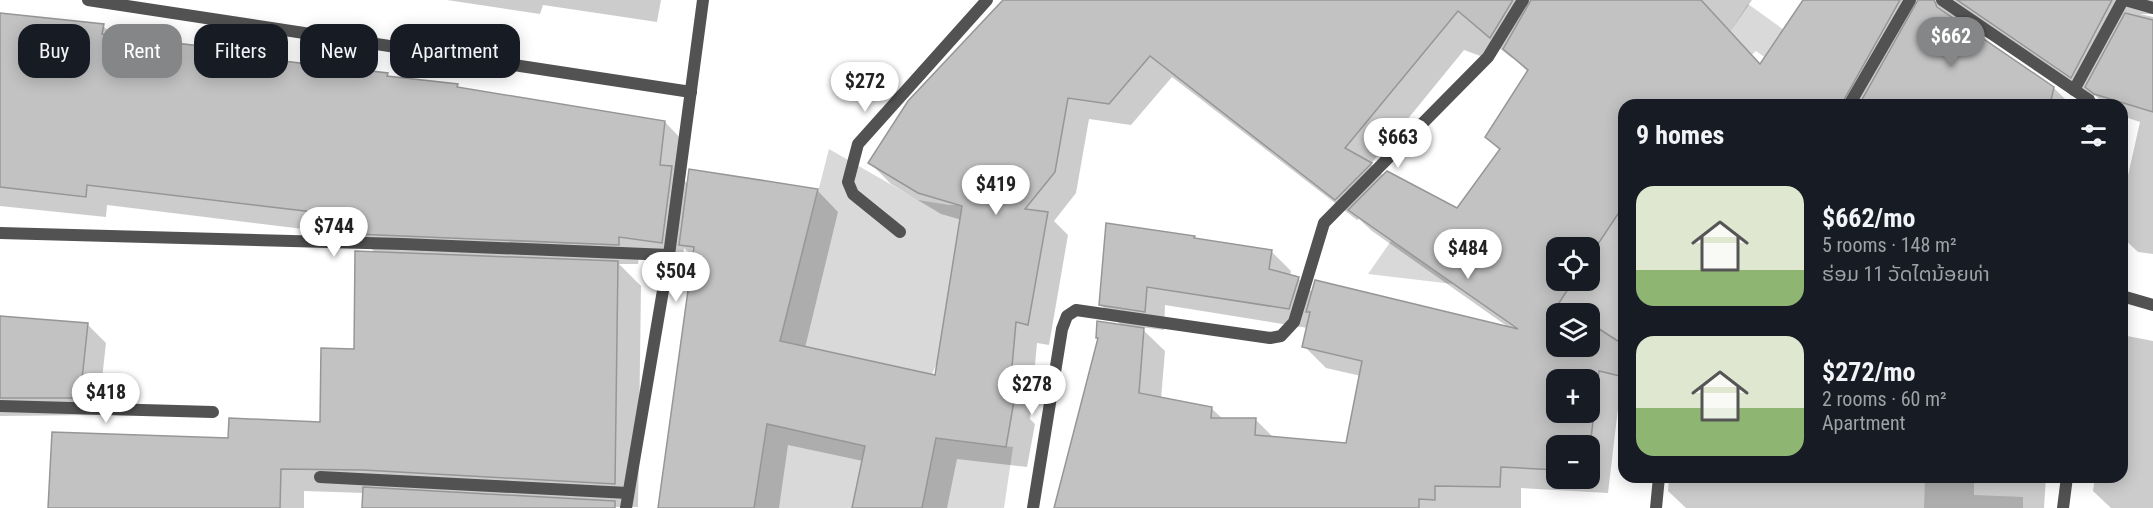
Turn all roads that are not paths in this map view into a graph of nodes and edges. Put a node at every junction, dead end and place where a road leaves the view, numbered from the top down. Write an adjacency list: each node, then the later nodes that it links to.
1 (88, 0): 10 (street)
2 (703, 0): 10 (street)
3 (987, 0): 13 (street)
4 (1523, 0): 25 (street)
5 (1910, 0): 11 (street)
6 (1942, 0): 9 (street)
7 (2124, 0): 8 (street); 9 (street)
8 (2153, 8)
9 (2074, 90): 12 (street)
10 (691, 92): 15 (street)
11 (1852, 99)
12 (2085, 99)
13 (900, 232)
14 (0, 233): 15 (street)
15 (669, 255): 23 (street)
16 (2128, 298): 17 (street)
17 (2153, 305)
18 (0, 406): 19 (street)
19 (213, 412)
20 (320, 477): 23 (street)
21 (1658, 483): 26 (street)
22 (2066, 483): 27 (street)
23 (628, 493): 24 (street)
24 (626, 508)
25 (1033, 508)
26 (1656, 508)
27 (2063, 508)

